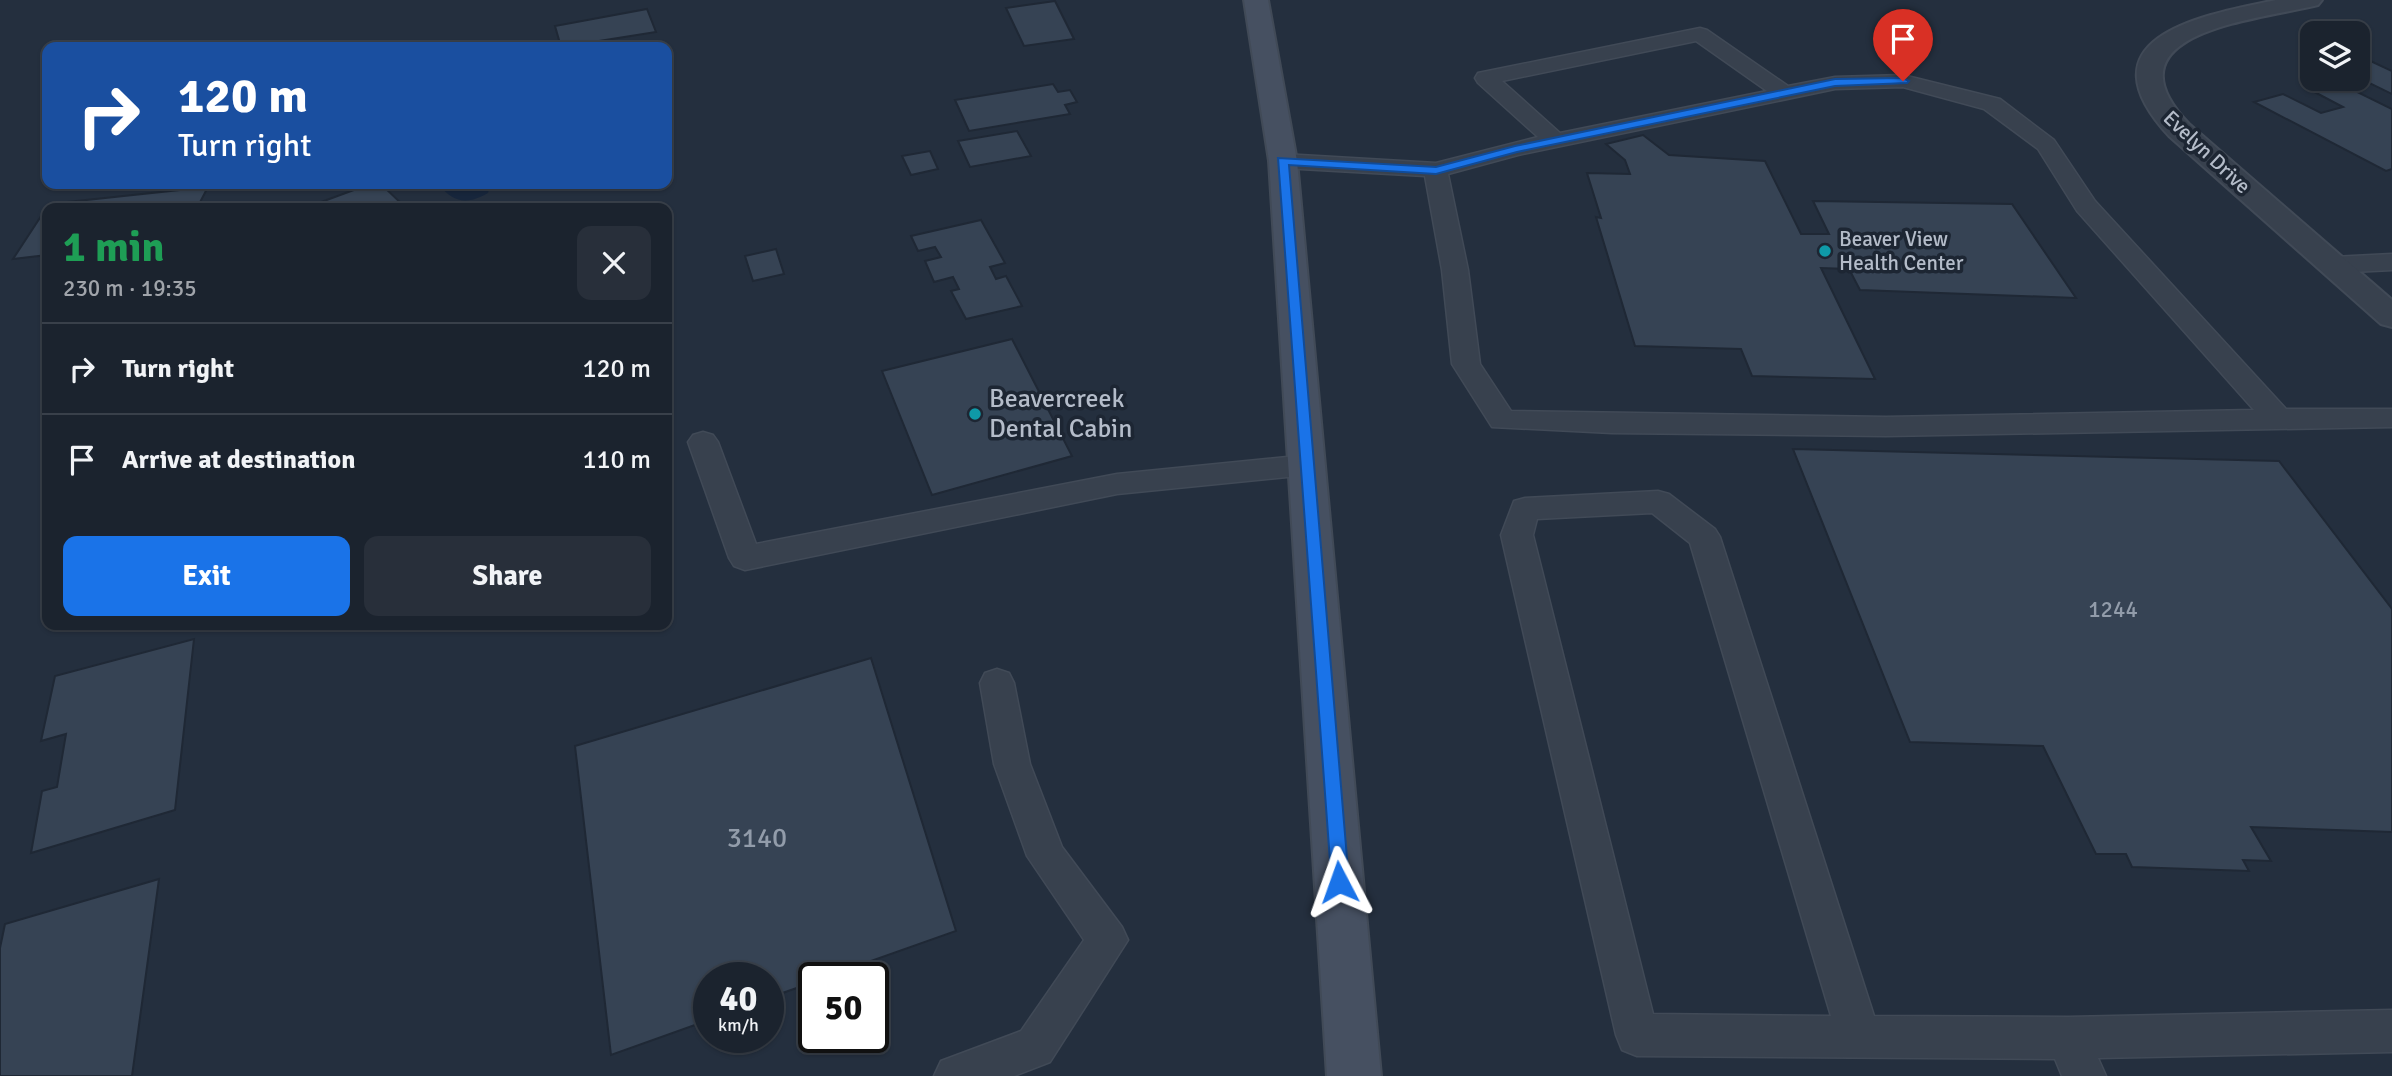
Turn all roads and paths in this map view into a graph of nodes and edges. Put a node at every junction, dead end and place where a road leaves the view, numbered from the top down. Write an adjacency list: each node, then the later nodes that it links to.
1 (1256, 0): 5 (main road)
2 (2310, 0): 8 (street, Evelyn Drive)
3 (1784, 93): 4 (lane); 4 (lane); 10 (lane)
4 (1555, 141): 6 (lane)
5 (1283, 161): 6 (lane); 13 (main road)
6 (1436, 170): 10 (lane)
7 (2392, 262): 8 (lane)
8 (2333, 265): 9 (street, Evelyn Drive)
9 (2392, 317)
10 (2277, 417): 11 (lane)
11 (2392, 418)
12 (703, 442): 13 (lane)
13 (1307, 465): 19 (main road)
14 (998, 683): 18 (lane)
15 (2392, 1031): 17 (lane)
16 (1859, 1037): 16 (lane); 17 (lane)
17 (2076, 1057)
18 (956, 1076)
19 (1354, 1076)

